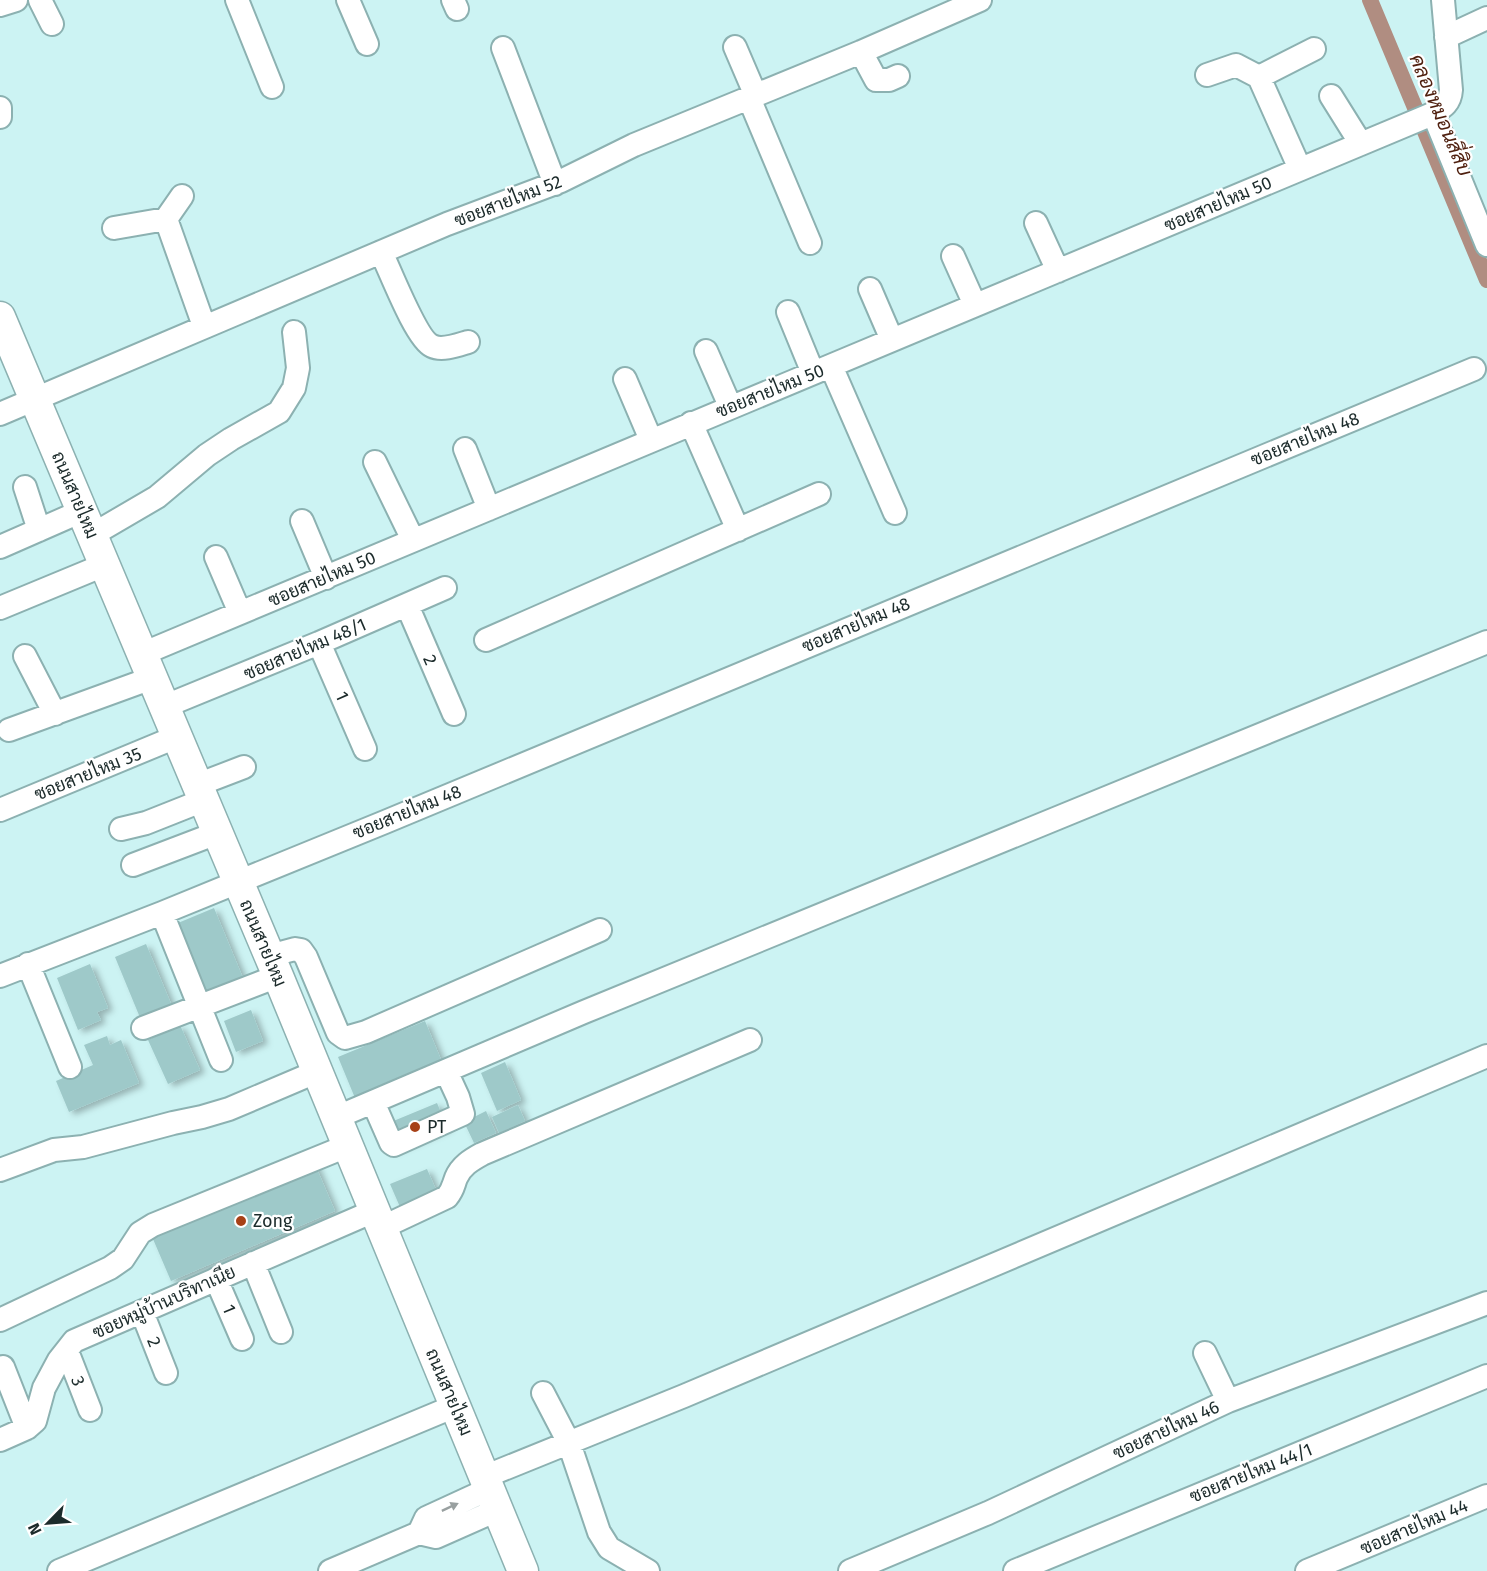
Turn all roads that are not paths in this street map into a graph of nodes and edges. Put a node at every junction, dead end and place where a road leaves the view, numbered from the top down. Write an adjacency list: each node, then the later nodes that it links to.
1 (16, 0): 7 (street)
2 (40, 0): 9 (street)
3 (237, 0): 19 (street)
4 (348, 0): 11 (street)
5 (980, 0): 15 (street, ซอยสายไหม 52)
6 (1443, 0): 10 (street)
7 (0, 5)
8 (1487, 18): 10 (street)
9 (52, 24)
10 (1446, 37): 23 (street)
11 (367, 44)
12 (735, 47): 21 (street)
13 (503, 48): 27 (street)
14 (1314, 49): 18 (street)
15 (861, 52): 17 (street); 21 (street, ซอยสายไหม 52)
16 (1207, 75): 18 (street)
17 (898, 76)
18 (1259, 77): 26 (street)
19 (272, 87)
20 (1331, 96): 25 (street)
21 (752, 97): 27 (street, ซอยสายไหม 52); 32 (street)
22 (0, 108): 24 (street)
23 (1431, 114): 25 (street, ซอยสายไหม 50); 33 (street)
24 (0, 117)
25 (1361, 144): 26 (street, ซอยสายไหม 50)
26 (1300, 169): 36 (street, ซอยสายไหม 50)
27 (555, 184): 34 (street, ซอยสายไหม 52)
28 (182, 196): 29 (street)
29 (166, 219): 31 (street); 41 (street)
30 (1036, 223): 36 (street)
31 (114, 228)
32 (810, 243)
33 (1487, 245)
34 (381, 252): 41 (street, ซอยสายไหม 52); 44 (street)
35 (953, 256): 38 (street)
36 (1058, 271): 38 (street, ซอยสายไหม 50)
37 (870, 289): 43 (street)
38 (975, 305): 43 (street, ซอยสายไหม 50)
39 (788, 312): 47 (street)
40 (0, 317): 49 (main road, ถนนสายไหม)
41 (204, 326): 49 (street, ซอยสายไหม 52)
42 (294, 332): 61 (street)
43 (892, 340): 47 (street, ซอยสายไหม 50)
44 (468, 342)
45 (706, 351): 50 (street)
46 (1474, 369): 90 (street, ซอยสายไหม 48)
47 (822, 370): 50 (street, ซอยสายไหม 50); 59 (street)
48 (625, 379): 53 (street)
49 (35, 400): 51 (street, ซอยสายไหม 52); 61 (main road, ถนนสายไหม)
50 (730, 406): 52 (street, ซอยสายไหม 50)
51 (0, 414)
52 (691, 423): 53 (street, ซอยสายไหม 50); 63 (street)
53 (651, 440): 58 (street, ซอยสายไหม 50)
54 (465, 449): 58 (street)
55 (375, 462): 64 (street)
56 (25, 487): 62 (street)
57 (819, 494): 63 (street)
58 (489, 509): 64 (street, ซอยสายไหม 50)
59 (895, 513)
60 (302, 521): 68 (street)
61 (87, 523): 62 (street); 67 (main road, ถนนสายไหม)
62 (39, 530): 65 (street)
63 (738, 530): 73 (street)
64 (413, 540): 68 (street, ซอยสายไหม 50)
65 (0, 547)
66 (216, 557): 72 (street)
67 (104, 565): 71 (street); 77 (main road, ถนนสายไหม)
68 (326, 578): 72 (street, ซอยสายไหม 50)
69 (445, 588): 70 (street, ซอยสายไหม 48/1)
70 (407, 605): 75 (street, ซอยสายไหม 48/1); 80 (street, 2)
71 (0, 608)
72 (240, 613): 77 (street, ซอยสายไหม 50)
73 (486, 640)
74 (1487, 642): 102 (street)
75 (319, 643): 78 (street, ซอยสายไหม 48/1); 83 (street, 1)
76 (26, 656): 79 (street)
77 (147, 666): 78 (main road, ถนนสายไหม); 79 (street, ซอยสายไหม 50)
78 (163, 707): 82 (main road, ถนนสายไหม)
79 (55, 714): 81 (street, ซอยสายไหม 50)
80 (454, 714)
81 (9, 730)
82 (176, 737): 85 (main road, ถนนสายไหม); 86 (street, ซอยสายไหม 35)
83 (365, 749)
84 (244, 767): 85 (street)
85 (200, 793): 87 (street); 88 (main road, ถนนสายไหม)
86 (0, 810)
87 (121, 829)
88 (217, 832): 89 (street); 90 (main road, ถนนสายไหม)
89 (133, 865)
90 (238, 882): 91 (street, ซอยสายไหม 48); 94 (main road, ถนนสายไหม)
91 (162, 913): 93 (street, ซอยสายไหม 48); 96 (street)
92 (600, 930): 94 (street)
93 (28, 964): 95 (street, ซอยสายไหม 48); 101 (street)
94 (273, 966): 96 (street); 103 (main road, ถนนสายไหม)
95 (0, 976)
96 (200, 1007): 97 (street); 100 (street)
97 (143, 1028)
98 (750, 1040): 108 (street, ซอยหมู่บ้านบริทาเนีย)
99 (1487, 1056): 127 (street)
100 (221, 1060)
101 (70, 1067)
102 (446, 1071): 104 (street); 104 (street)
103 (316, 1072): 105 (main road, ถนนสายไหม); 107 (street)
104 (373, 1102): 105 (street)
105 (335, 1118): 106 (main road, ถนนสายไหม)
106 (347, 1146): 108 (main road, ถนนสายไหม); 113 (street)
107 (0, 1170)
108 (377, 1220): 109 (street, ซอยหมู่บ้านบริทาเนีย); 123 (main road, ถนนสายไหม)
109 (253, 1263): 110 (street, ซอยหมู่บ้านบริทาเนีย); 114 (street)
110 (216, 1279): 112 (street, ซอยหมู่บ้านบริทาเนีย); 115 (street, 1)
111 (1487, 1303): 122 (street, ซอยสายไหม 46)
112 (142, 1312): 116 (street, ซอยหมู่บ้านบริทาเนีย); 119 (street, 2)
113 (0, 1320)
114 (281, 1332)
115 (242, 1339)
116 (67, 1351): 124 (street, 3); 125 (street, ซอยหมู่บ้านบริทาเนีย)
117 (1205, 1353): 122 (street)
118 (3, 1367): 125 (street)
119 (166, 1373)
120 (1487, 1376): 135 (street, ซอยสายไหม 44/1)
121 (543, 1393): 127 (street)
122 (1228, 1401): 134 (street, ซอยสายไหม 46)
123 (455, 1406): 128 (main road, ถนนสายไหม); 130 (street)
124 (90, 1410)
125 (27, 1428): 126 (street)
126 (0, 1440)
127 (569, 1443): 128 (street); 133 (street)
128 (490, 1492): 131 (street); 132 (main road, ถนนสายไหม)
129 (1487, 1496): 136 (street, ซอยสายไหม 44)
130 (59, 1571)
131 (330, 1571)
132 (523, 1571)
133 (648, 1571)
134 (850, 1571)
135 (1015, 1571)
136 (1307, 1571)

